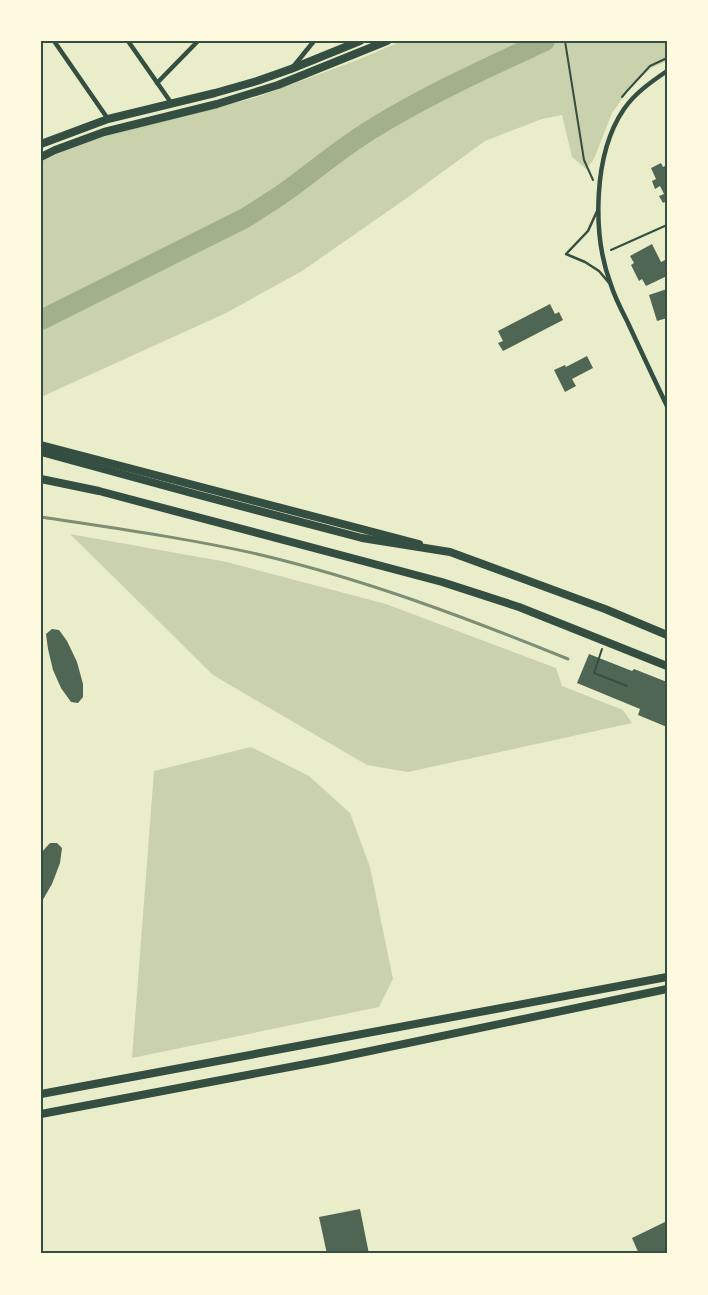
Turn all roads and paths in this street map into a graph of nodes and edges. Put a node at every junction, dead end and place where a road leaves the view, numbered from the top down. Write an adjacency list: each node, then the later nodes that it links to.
1 (54, 41): 12 (street)
2 (128, 41): 10 (street)
3 (198, 41): 10 (street)
4 (314, 41): 8 (street)
5 (360, 41): 8 (main road)
6 (387, 41): 14 (main road)
7 (565, 41): 15 (path)
8 (291, 69): 11 (main road)
9 (667, 71): 16 (street)
10 (157, 83): 11 (street)
11 (172, 104): 12 (main road)
12 (108, 119): 13 (main road)
13 (41, 144)
14 (41, 157)
15 (584, 160)
16 (598, 209): 18 (street); 19 (lane)
17 (667, 225): 18 (path)
18 (602, 254): 19 (street)
19 (611, 285): 20 (street)
20 (667, 406)
21 (41, 445): 24 (main road)
22 (41, 452): 24 (main road)
23 (41, 479): 26 (main road)
24 (450, 552): 25 (main road)
25 (667, 635)
26 (604, 641): 27 (main road); 28 (path)
27 (667, 666)
28 (626, 686)
29 (667, 977): 31 (main road)
30 (667, 989): 32 (main road)
31 (41, 1094)
32 (41, 1114)

